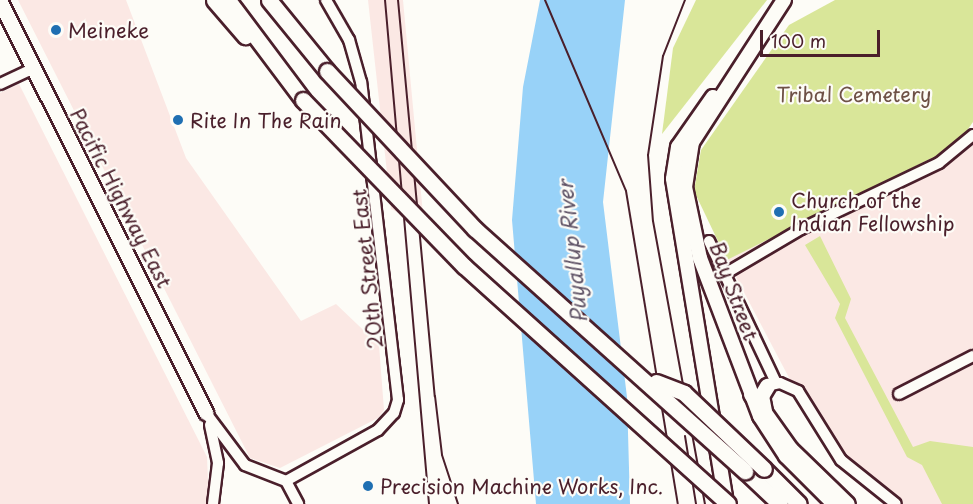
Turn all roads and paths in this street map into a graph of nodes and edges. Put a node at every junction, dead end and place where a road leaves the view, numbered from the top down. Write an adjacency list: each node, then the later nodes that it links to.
1 (214, 0): 7 (highway)
2 (228, 0): 7 (highway)
3 (269, 0): 16 (highway, bridge)
4 (326, 0): 22 (street, 20th Street East)
5 (784, 0): 9 (main road, Bay Street)
6 (0, 1): 8 (main road, Pacific Highway East)
7 (256, 42): 25 (highway, bridge)
8 (34, 68): 10 (street); 20 (main road, Pacific Highway East)
9 (734, 74): 15 (main road, Bay Street); 25 (main road, Bay Street)
10 (0, 84)
11 (973, 135): 13 (street)
12 (709, 241): 13 (street)
13 (723, 275): 17 (street)
14 (973, 356): 19 (street)
15 (744, 377): 17 (main road); 18 (main road, Bay Street)
16 (648, 379): 26 (highway, bridge); 27 (highway, bridge)
17 (772, 384): 21 (highway); 30 (street)
18 (751, 394): 21 (highway); 28 (main road, Bay Street)
19 (899, 394)
20 (206, 413): 22 (street); 23 (street)
21 (767, 420): 29 (highway)
22 (286, 481): 24 (street)
23 (213, 504)
24 (298, 504)
25 (727, 504)
26 (780, 504)
27 (799, 504)
28 (834, 504)
29 (847, 504)
30 (896, 504)

